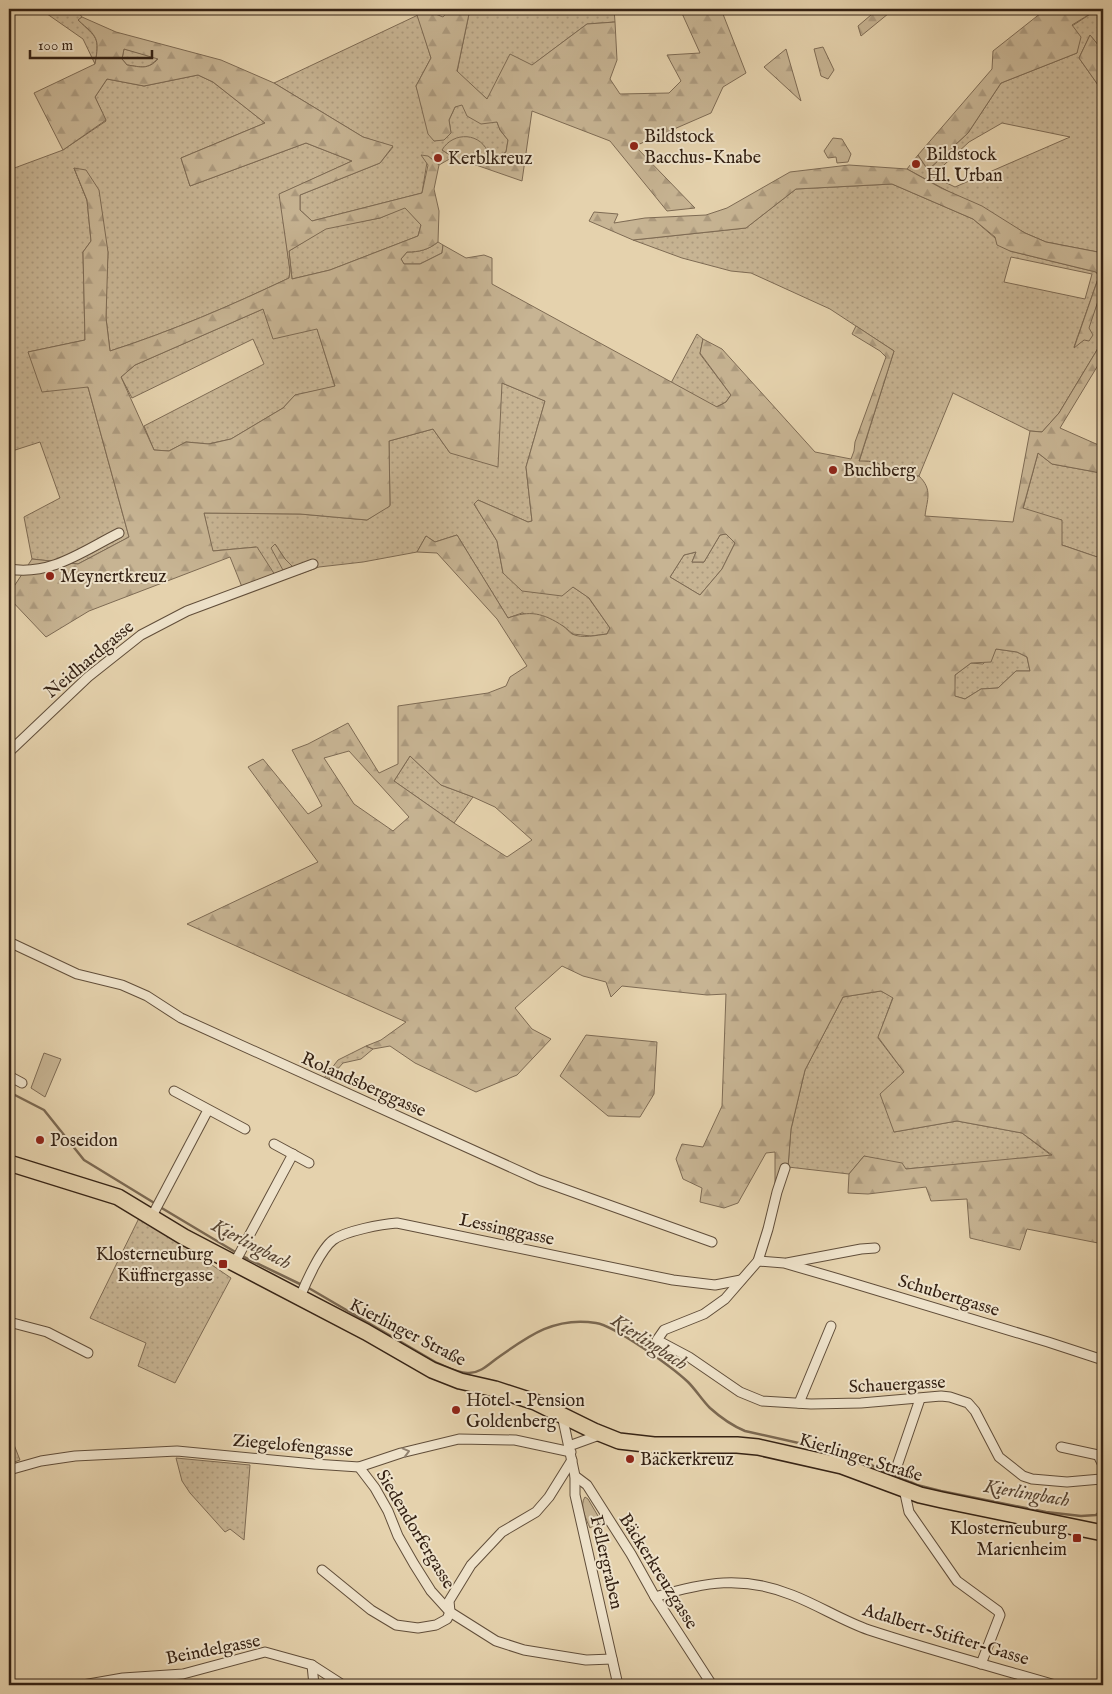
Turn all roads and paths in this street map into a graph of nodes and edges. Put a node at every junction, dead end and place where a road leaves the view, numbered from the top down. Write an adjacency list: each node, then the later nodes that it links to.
1 (119, 533): 3 (street)
2 (313, 564): 4 (street, Neidhardgasse)
3 (9, 569)
4 (9, 752)
5 (9, 942): 17 (street, Rolandsberggasse)
6 (9, 1076): 7 (street)
7 (22, 1083)
8 (174, 1091): 9 (street)
9 (208, 1110): 10 (street); 16 (street)
10 (245, 1129)
11 (274, 1144): 12 (street)
12 (293, 1154): 14 (street); 19 (street)
13 (9, 1163): 16 (main road, Kierlinger Straße)
14 (310, 1163)
15 (786, 1168): 20 (street)
16 (155, 1211): 19 (main road, Kierlinger Straße)
17 (712, 1242)
18 (875, 1248): 21 (street, Schubertgasse)
19 (237, 1258): 23 (main road, Kierlinger Straße)
20 (758, 1262): 21 (street, Schubertgasse); 22 (street)
21 (784, 1263): 27 (street, Schubertgasse)
22 (741, 1280): 23 (street, Lessinggasse); 29 (street, Schauergasse)
23 (303, 1290): 30 (main road, Kierlinger Straße)
24 (9, 1322): 26 (street)
25 (831, 1326): 29 (street)
26 (88, 1353)
27 (1103, 1360)
28 (920, 1399): 29 (street, Schauergasse); 36 (street); 39 (street, Schauergasse)
29 (799, 1403)
30 (562, 1414): 31 (main road, Kierlinger Straße); 33 (street, Fellergraben)
31 (602, 1434): 33 (street); 40 (main road, Kierlinger Straße)
32 (1061, 1446): 34 (street)
33 (570, 1453): 35 (street, Ziegelofengasse, one-way to 33); 38 (street, Fellergraben); 44 (street)
34 (1103, 1466): 39 (street)
35 (360, 1467): 37 (street, Ziegelofengasse); 44 (street, Siedendorfergasse)
36 (896, 1469)
37 (9, 1470)
38 (575, 1476): 43 (street, Bäckerkreuzgasse); 45 (street, Fellergraben)
39 (1102, 1481)
40 (904, 1489): 41 (main road, Kierlinger Straße); 46 (street)
41 (1103, 1533)
42 (322, 1570): 44 (street)
43 (655, 1598): 46 (street, Adalbert-Stifter-Gasse); 52 (street, Bäckerkreuzgasse)
44 (450, 1612): 45 (street, Siedendorfergasse)
45 (612, 1660): 51 (street, Fellergraben)
46 (981, 1664): 53 (street, Adalbert-Stifter-Gasse)
47 (312, 1665): 48 (street, Beindelgasse); 49 (street); 50 (street, Beindelgasse)
48 (83, 1685)
49 (314, 1685)
50 (343, 1685)
51 (618, 1685)
52 (712, 1685)
53 (1055, 1685)

